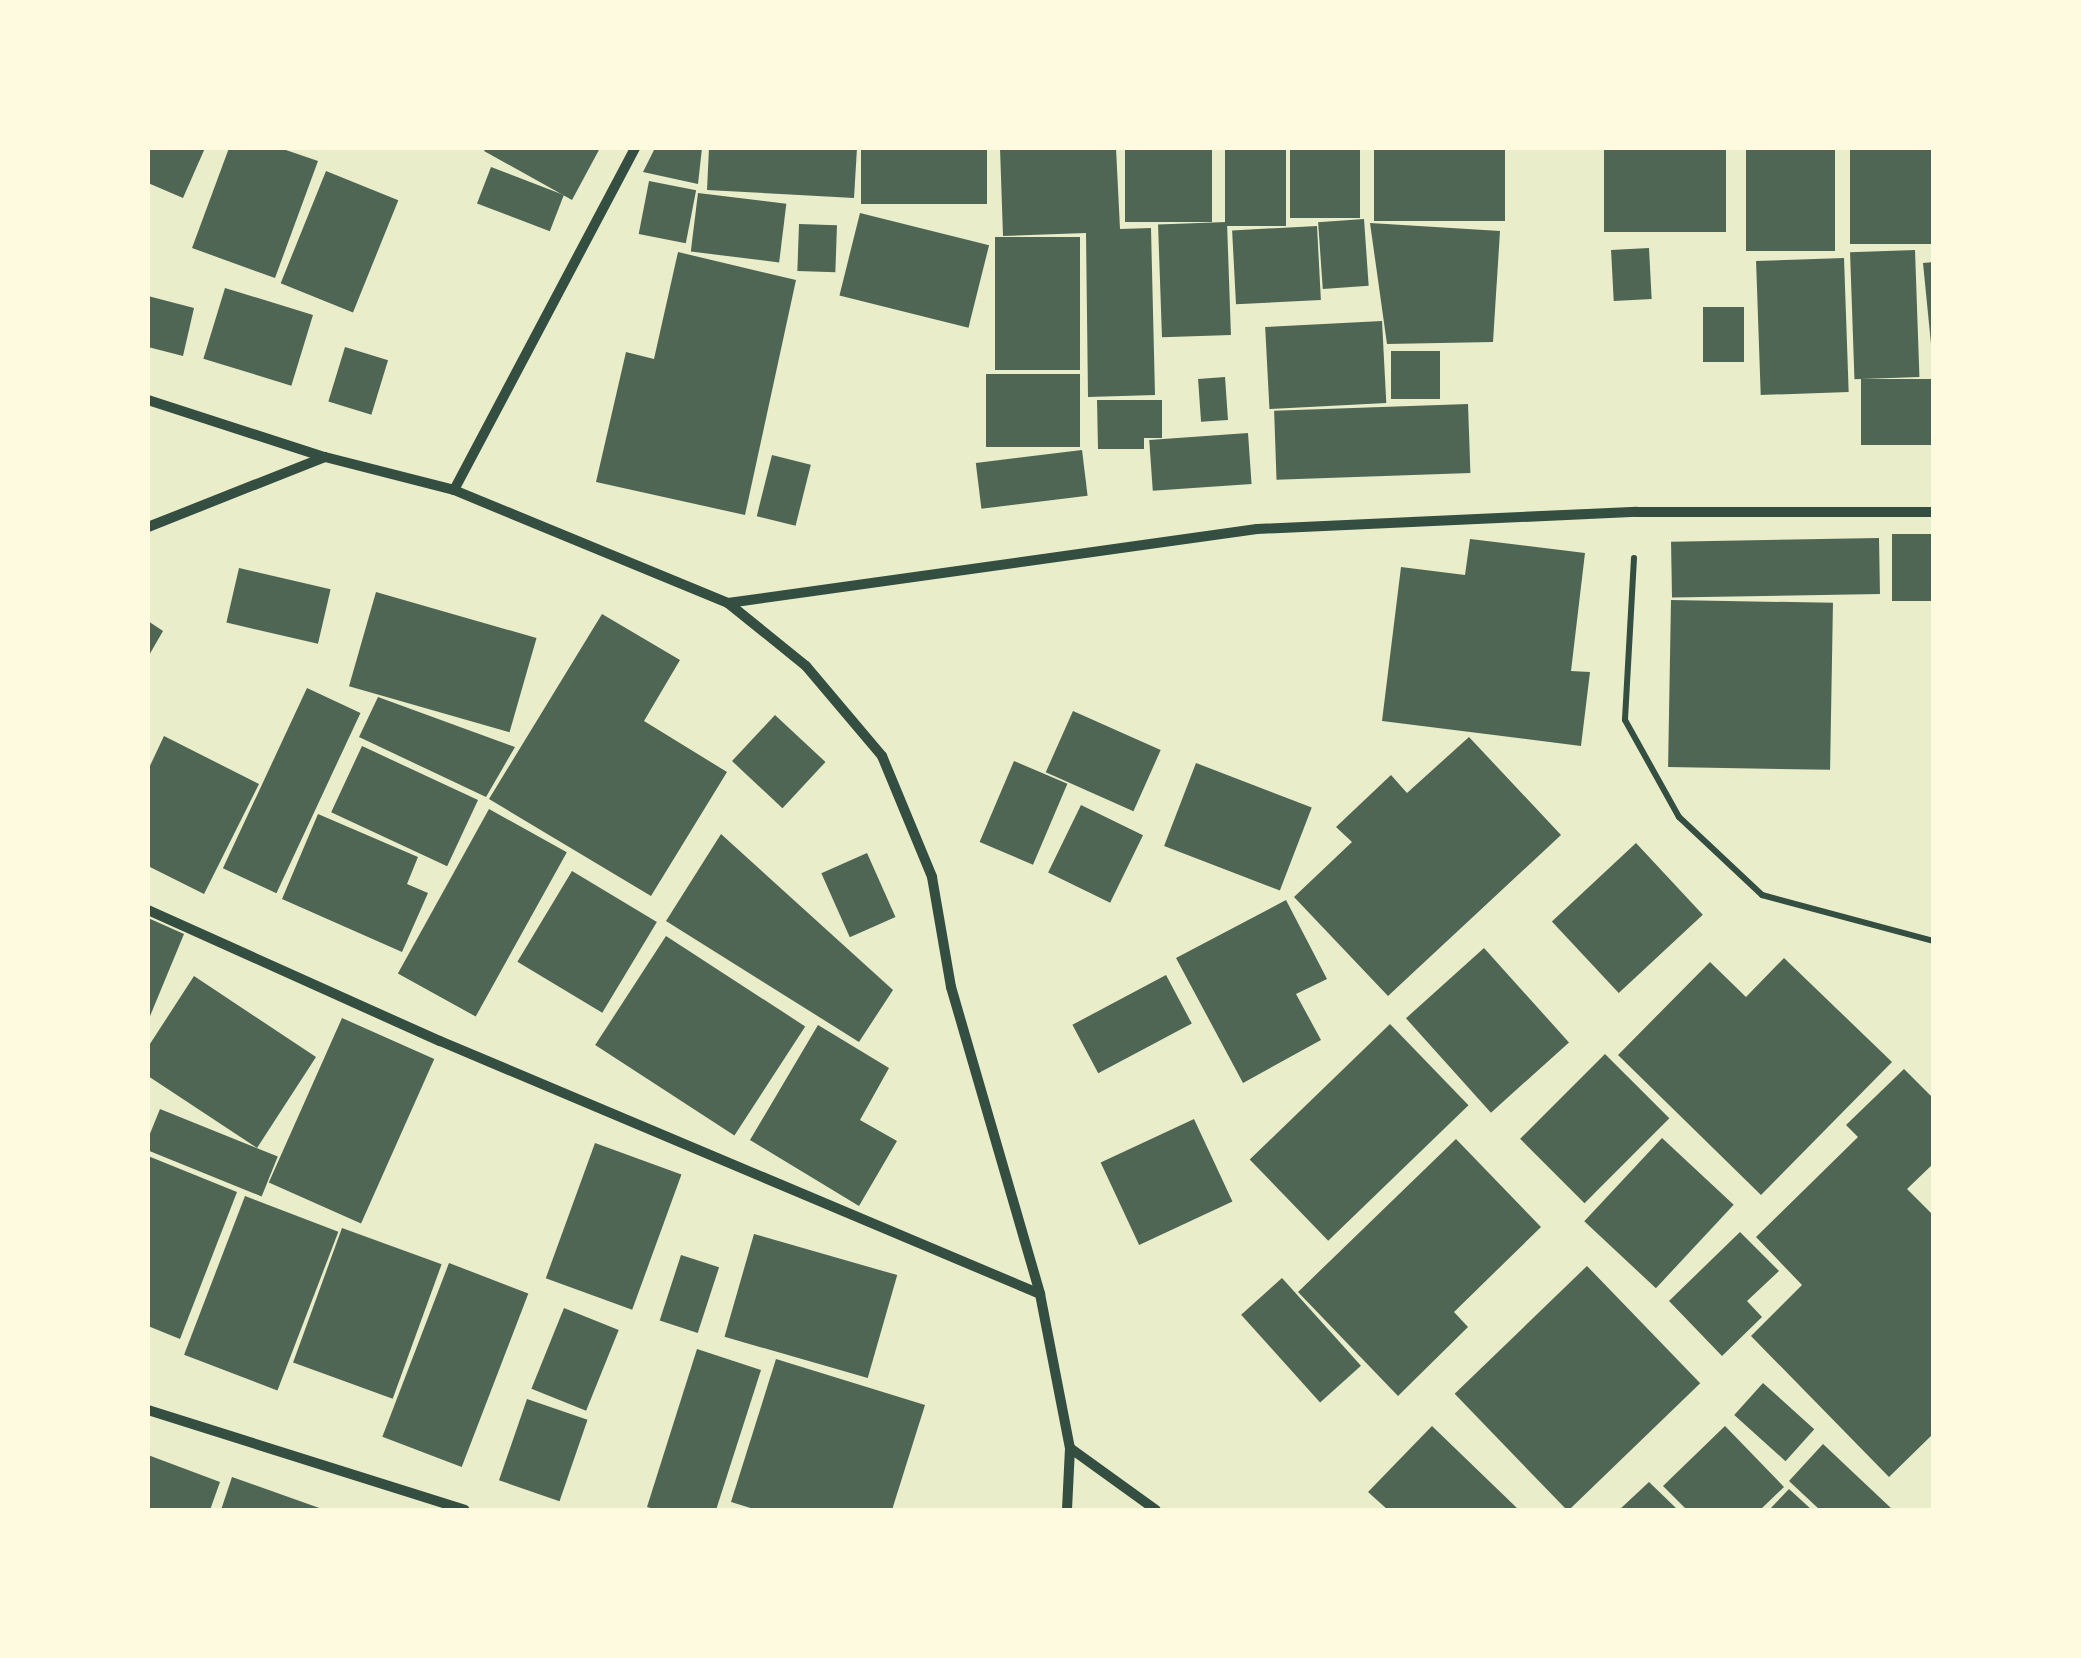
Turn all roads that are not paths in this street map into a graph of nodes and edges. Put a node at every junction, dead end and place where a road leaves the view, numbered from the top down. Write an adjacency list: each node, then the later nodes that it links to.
1 (635, 148): 4 (street)
2 (148, 400): 3 (street)
3 (326, 457): 4 (street); 6 (street)
4 (454, 490): 7 (street)
5 (1934, 512): 7 (street)
6 (148, 528)
7 (728, 603): 9 (street)
8 (148, 910): 9 (street)
9 (1040, 1294): 11 (street)
10 (148, 1410): 12 (street)
11 (1070, 1448): 13 (street); 14 (street)
12 (465, 1510)
13 (1067, 1510)
14 (1156, 1510)

